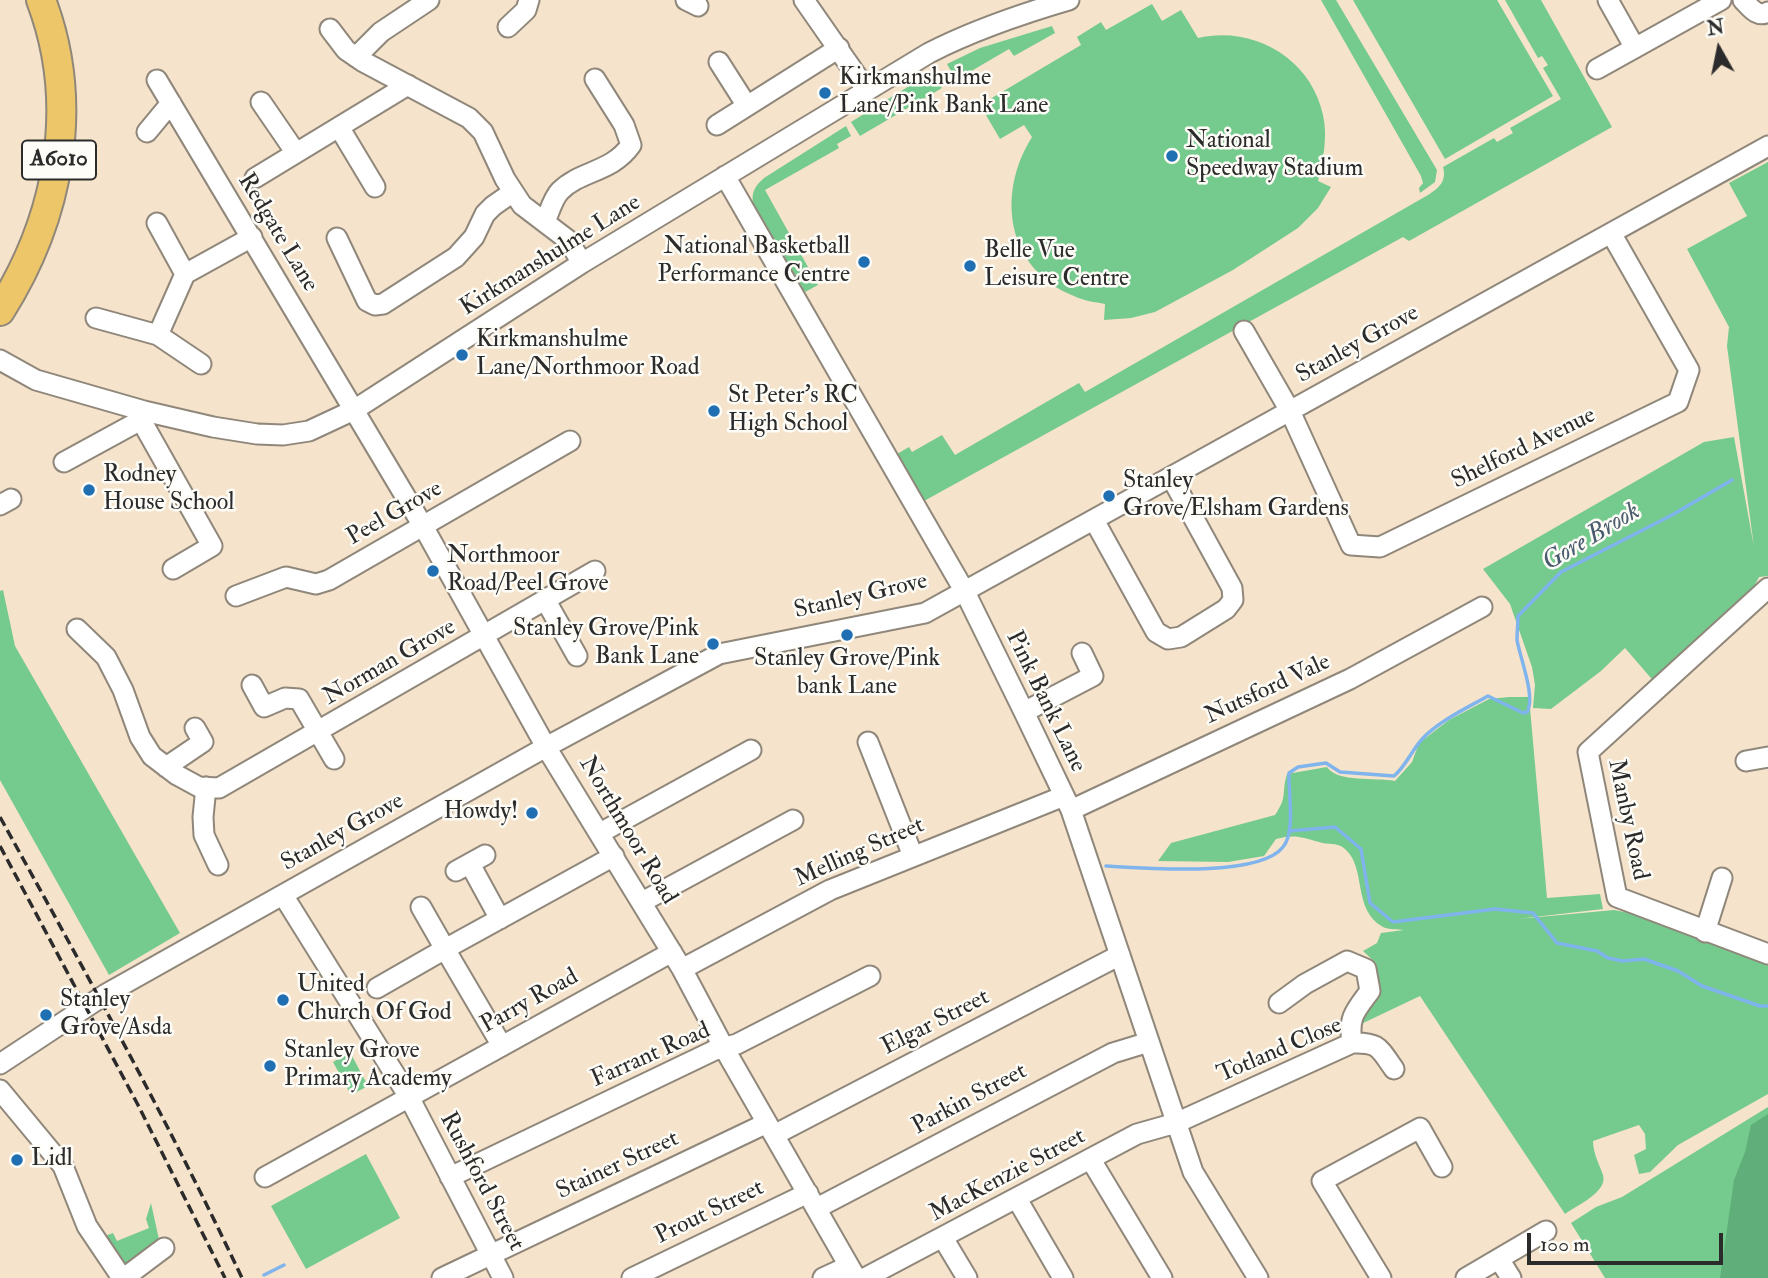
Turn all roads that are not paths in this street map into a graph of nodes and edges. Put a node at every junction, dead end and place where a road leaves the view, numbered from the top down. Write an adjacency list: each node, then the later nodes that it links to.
1 (41, 0): 41 (highway, A6010)
2 (429, 0): 15 (street)
3 (529, 0): 11 (street)
4 (804, 0): 13 (street)
5 (1069, 0): 9 (street, Kirkmanshulme Lane)
6 (1608, 0): 14 (street)
7 (1721, 0): 14 (street)
8 (1743, 0): 10 (street)
9 (1014, 8): 21 (street, Kirkmanshulme Lane)
10 (1768, 12)
11 (508, 27)
12 (330, 29): 15 (street)
13 (839, 48): 21 (street); 24 (street)
14 (1635, 48): 17 (street)
15 (356, 57): 20 (street)
16 (719, 62): 24 (street)
17 (1597, 69)
18 (595, 79): 34 (street)
19 (157, 80): 23 (street, Redgate Lane)
20 (408, 85): 26 (street); 33 (street)
21 (866, 89): 30 (street, Kirkmanshulme Lane)
22 (261, 102): 29 (street)
23 (171, 103): 27 (street); 37 (street, Redgate Lane)
24 (747, 106): 25 (street)
25 (717, 125)
26 (339, 127): 29 (street); 32 (street)
27 (147, 132)
28 (1768, 146): 36 (street, Stanley Grove)
29 (296, 153): 31 (street)
30 (725, 176): 39 (street, Kirkmanshulme Lane); 60 (street, Pink Bank Lane)
31 (255, 178)
32 (375, 187)
33 (513, 192): 34 (street); 38 (street)
34 (545, 222): 39 (street)
35 (157, 223): 40 (street)
36 (1611, 233): 50 (street, Stanley Grove); 50 (street, Shelford Avenue)
37 (251, 237): 40 (street); 49 (street, Redgate Lane)
38 (337, 238)
39 (582, 263): 49 (street, Kirkmanshulme Lane)
40 (186, 274): 44 (street)
41 (0, 311)
42 (96, 318): 44 (street)
43 (1244, 331): 50 (street)
44 (158, 335): 46 (street)
45 (0, 360): 48 (street, Kirkmanshulme Lane)
46 (201, 364)
47 (0, 377): 48 (street, Kirkmanshulme Lane)
48 (36, 380): 51 (street, Kirkmanshulme Lane)
49 (354, 410): 51 (street, Kirkmanshulme Lane); 56 (street, Northmoor Road)
50 (1290, 411): 54 (street, Stanley Grove)
51 (142, 415): 53 (street); 57 (street)
52 (570, 441): 56 (street, Peel Grove)
53 (64, 462)
54 (1171, 477): 55 (street, Stanley Grove); 55 (street)
55 (1094, 520): 60 (street, Stanley Grove)
56 (423, 526): 61 (street, Peel Grove); 65 (street, Northmoor Road)
57 (173, 569)
58 (595, 572): 62 (street, Norman Grove)
59 (1768, 589): 92 (street, Manby Road)
60 (965, 592): 69 (street, Pink Bank Lane); 73 (street, Stanley Grove)
61 (236, 596)
62 (545, 601): 65 (street, Norman Grove); 67 (street)
63 (1482, 607): 80 (street, Nutsford Vale)
64 (77, 629): 78 (street)
65 (485, 636): 71 (street, Norman Grove); 73 (street, Northmoor Road)
66 (1082, 653): 69 (street)
67 (577, 656)
68 (252, 685): 71 (street, Norman Grove)
69 (1024, 712): 80 (street, Pink Bank Lane)
70 (195, 728): 78 (street)
71 (318, 732): 76 (street, Norman Grove); 79 (street, Norman Grove)
72 (868, 742): 84 (street)
73 (546, 747): 82 (street, Northmoor Road); 88 (street, Stanley Grove)
74 (751, 750): 82 (street)
75 (1768, 757): 77 (street)
76 (334, 759)
77 (1746, 761)
78 (166, 767): 79 (street)
79 (206, 787): 86 (street)
80 (1067, 803): 84 (street, Melling Street); 96 (street, Pink Bank Lane)
81 (793, 820): 89 (street)
82 (600, 833): 83 (street, Northmoor Road)
83 (614, 856): 89 (street, Northmoor Road); 91 (street)
84 (913, 856): 97 (street, Melling Street)
85 (470, 863): 91 (street)
86 (218, 865)
87 (1722, 878): 92 (street)
88 (284, 895): 105 (street, Stanley Grove); 108 (street, Rushford Street)
89 (642, 902): 94 (street, Northmoor Road)
90 (421, 907): 93 (street)
91 (500, 919): 93 (street)
92 (1705, 932): 95 (street, Manby Road)
93 (445, 949): 99 (street); 103 (street)
94 (672, 951): 97 (street, Northmoor Road); 103 (street, Parry Road)
95 (1768, 954)
96 (1121, 955): 101 (street, Pink Bank Lane); 110 (street, Elgar Street)
97 (682, 969): 104 (street, Northmoor Road)
98 (870, 976): 104 (street, Farrant Road)
99 (377, 988)
100 (1279, 1003): 102 (street)
101 (1149, 1042): 109 (street, Pink Bank Lane); 116 (street, Parkin Street)
102 (1352, 1043): 106 (street, Totland Close); 109 (street, Totland Close)
103 (502, 1046): 108 (street, Parry Road)
104 (724, 1048): 110 (street, Northmoor Road); 114 (street, Farrant Road)
105 (0, 1064)
106 (1394, 1069)
107 (0, 1090): 123 (street)
108 (409, 1097): 113 (street, Parry Road); 114 (street, Rushford Street)
109 (1177, 1123): 111 (street, MacKenzie Street); 132 (street, Pink Bank Lane)
110 (771, 1128): 116 (street, Northmoor Road); 120 (street, Stainer Street)
111 (1091, 1160): 115 (street, MacKenzie Street); 131 (street)
112 (1442, 1167): 133 (street)
113 (265, 1177)
114 (450, 1177): 120 (street, Rushford Street)
115 (1017, 1199): 118 (street, MacKenzie Street); 130 (street)
116 (812, 1201): 122 (street, Northmoor Road); 126 (street, Prout Street)
117 (1546, 1231): 121 (street)
118 (943, 1238): 128 (street, MacKenzie Street); 129 (street)
119 (164, 1248): 123 (street)
120 (491, 1254): 124 (street, Stainer Street); 125 (street, Rushford Street)
121 (1499, 1259): 134 (street); 135 (street)
122 (852, 1272): 127 (street)
123 (123, 1278)
124 (442, 1278)
125 (503, 1278)
126 (632, 1278)
127 (823, 1278)
128 (865, 1278)
129 (967, 1278)
130 (1063, 1278)
131 (1162, 1278)
132 (1258, 1278)
133 (1381, 1278)
134 (1466, 1278)
135 (1511, 1278)

